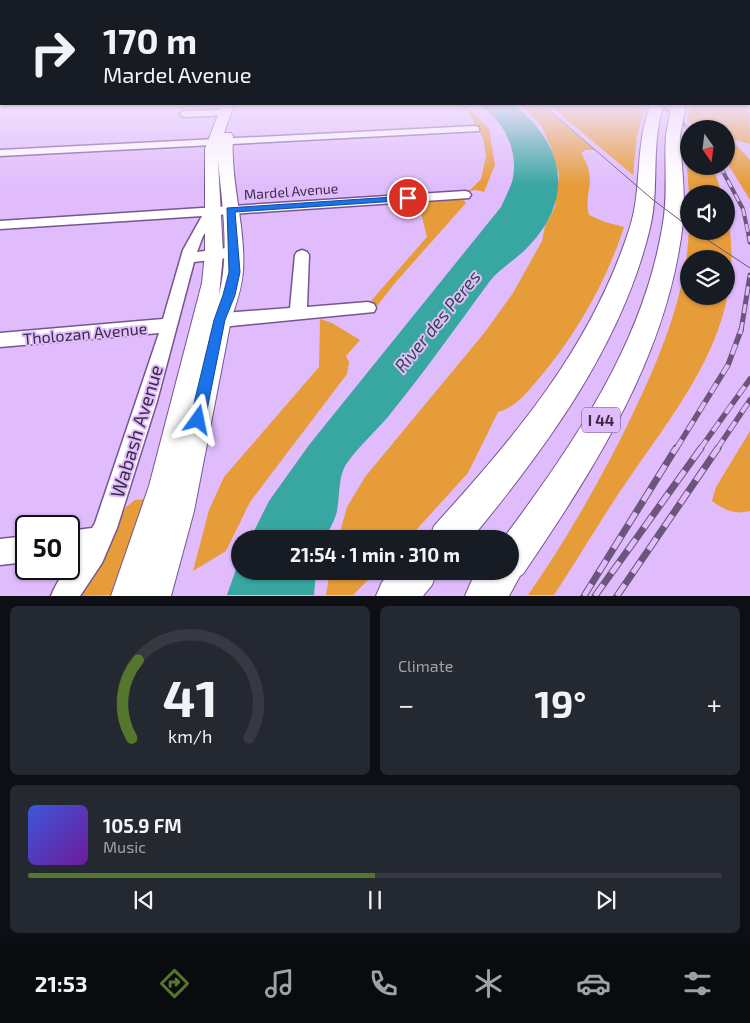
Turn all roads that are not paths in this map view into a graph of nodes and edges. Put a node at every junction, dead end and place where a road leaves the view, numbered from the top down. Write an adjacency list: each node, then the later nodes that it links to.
1 (222, 129): 6 (main road)
2 (226, 129): 6 (main road)
3 (475, 129): 6 (street)
4 (652, 129): 19 (highway)
5 (674, 129): 22 (highway, I 44, bridge)
6 (220, 142): 7 (street); 9 (main road)
7 (0, 153)
8 (465, 195): 9 (street, Mardel Avenue)
9 (221, 211): 10 (street, Mardel Avenue); 11 (main road); 13 (street, Wabash Avenue)
10 (0, 225)
11 (224, 253): 13 (street); 16 (main road)
12 (302, 255): 15 (street)
13 (188, 258): 17 (street, Wabash Avenue)
14 (368, 308): 15 (street)
15 (298, 314): 16 (street)
16 (211, 321): 28 (main road); 29 (main road)
17 (169, 325): 18 (street, Tholozan Avenue); 20 (street, Wabash Avenue)
18 (0, 340)
19 (455, 530)
20 (100, 540): 21 (street); 27 (street, Wabash Avenue)
21 (80, 543)
22 (519, 548)
23 (15, 550): 24 (street)
24 (0, 552)
25 (410, 580): 30 (highway)
26 (497, 580): 31 (highway)
27 (64, 596)
28 (128, 596)
29 (154, 596)
30 (396, 596)
31 (485, 596)

